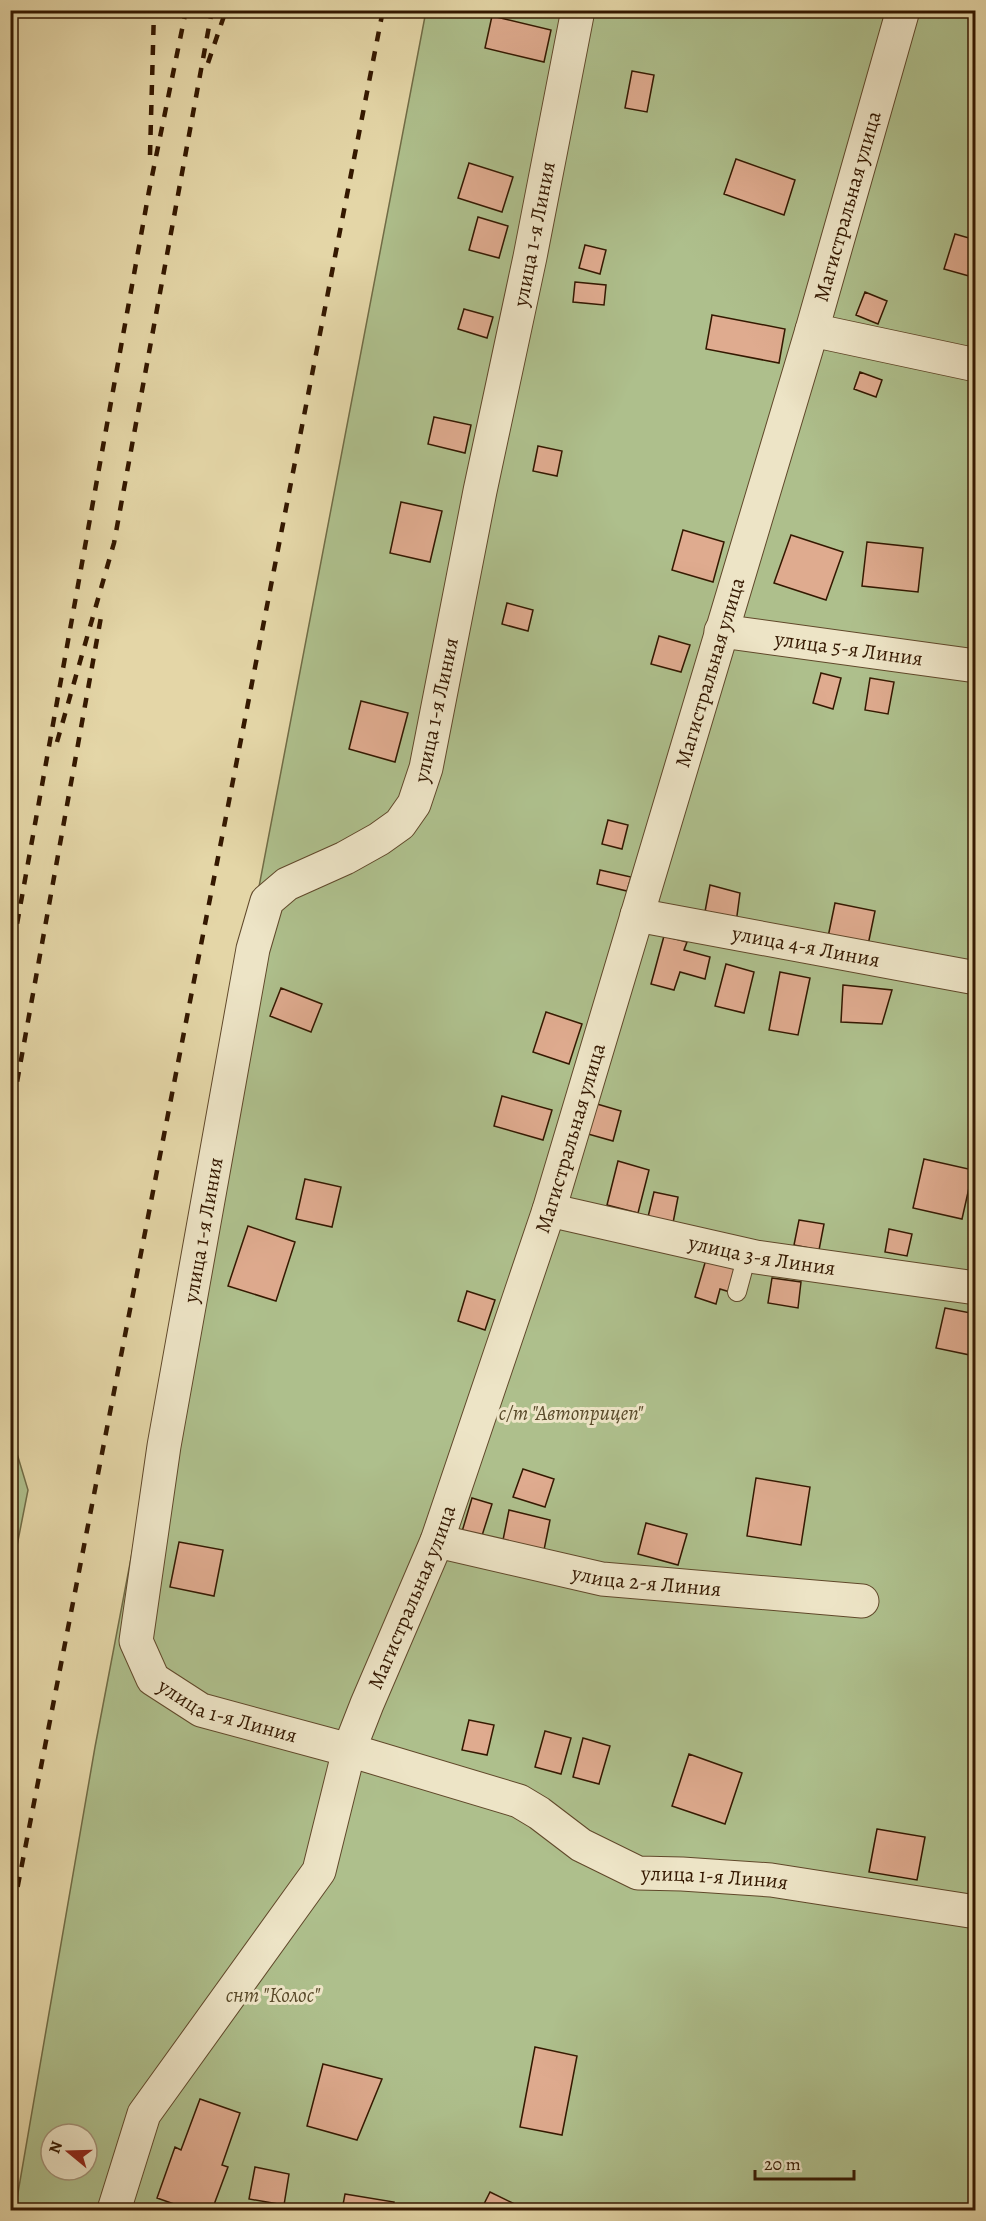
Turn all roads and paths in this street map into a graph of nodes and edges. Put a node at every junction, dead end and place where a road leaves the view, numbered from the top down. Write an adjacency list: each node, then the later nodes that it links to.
1 (578, 10): 15 (street, улица 1-я Линия)
2 (903, 10): 3 (street, Магистральная улица)
3 (812, 330): 4 (street); 5 (street, Магистральная улица)
4 (975, 364)
5 (721, 631): 6 (street, улица 5-я Линия); 7 (street, Магистральная улица)
6 (975, 666)
7 (637, 915): 8 (street, улица 4-я Линия); 9 (street, Магистральная улица)
8 (975, 978)
9 (549, 1210): 10 (street, улица 3-я Линия); 13 (street, Магистральная улица)
10 (747, 1255): 11 (street, улица 3-я Линия); 12 (lane)
11 (975, 1288)
12 (737, 1292)
13 (437, 1541): 14 (street, улица 2-я Линия); 15 (street, Магистральная улица)
14 (862, 1601)
15 (349, 1750): 16 (street, улица 1-я Линия); 17 (street, Магистральная улица)
16 (975, 1912)
17 (114, 2211)

